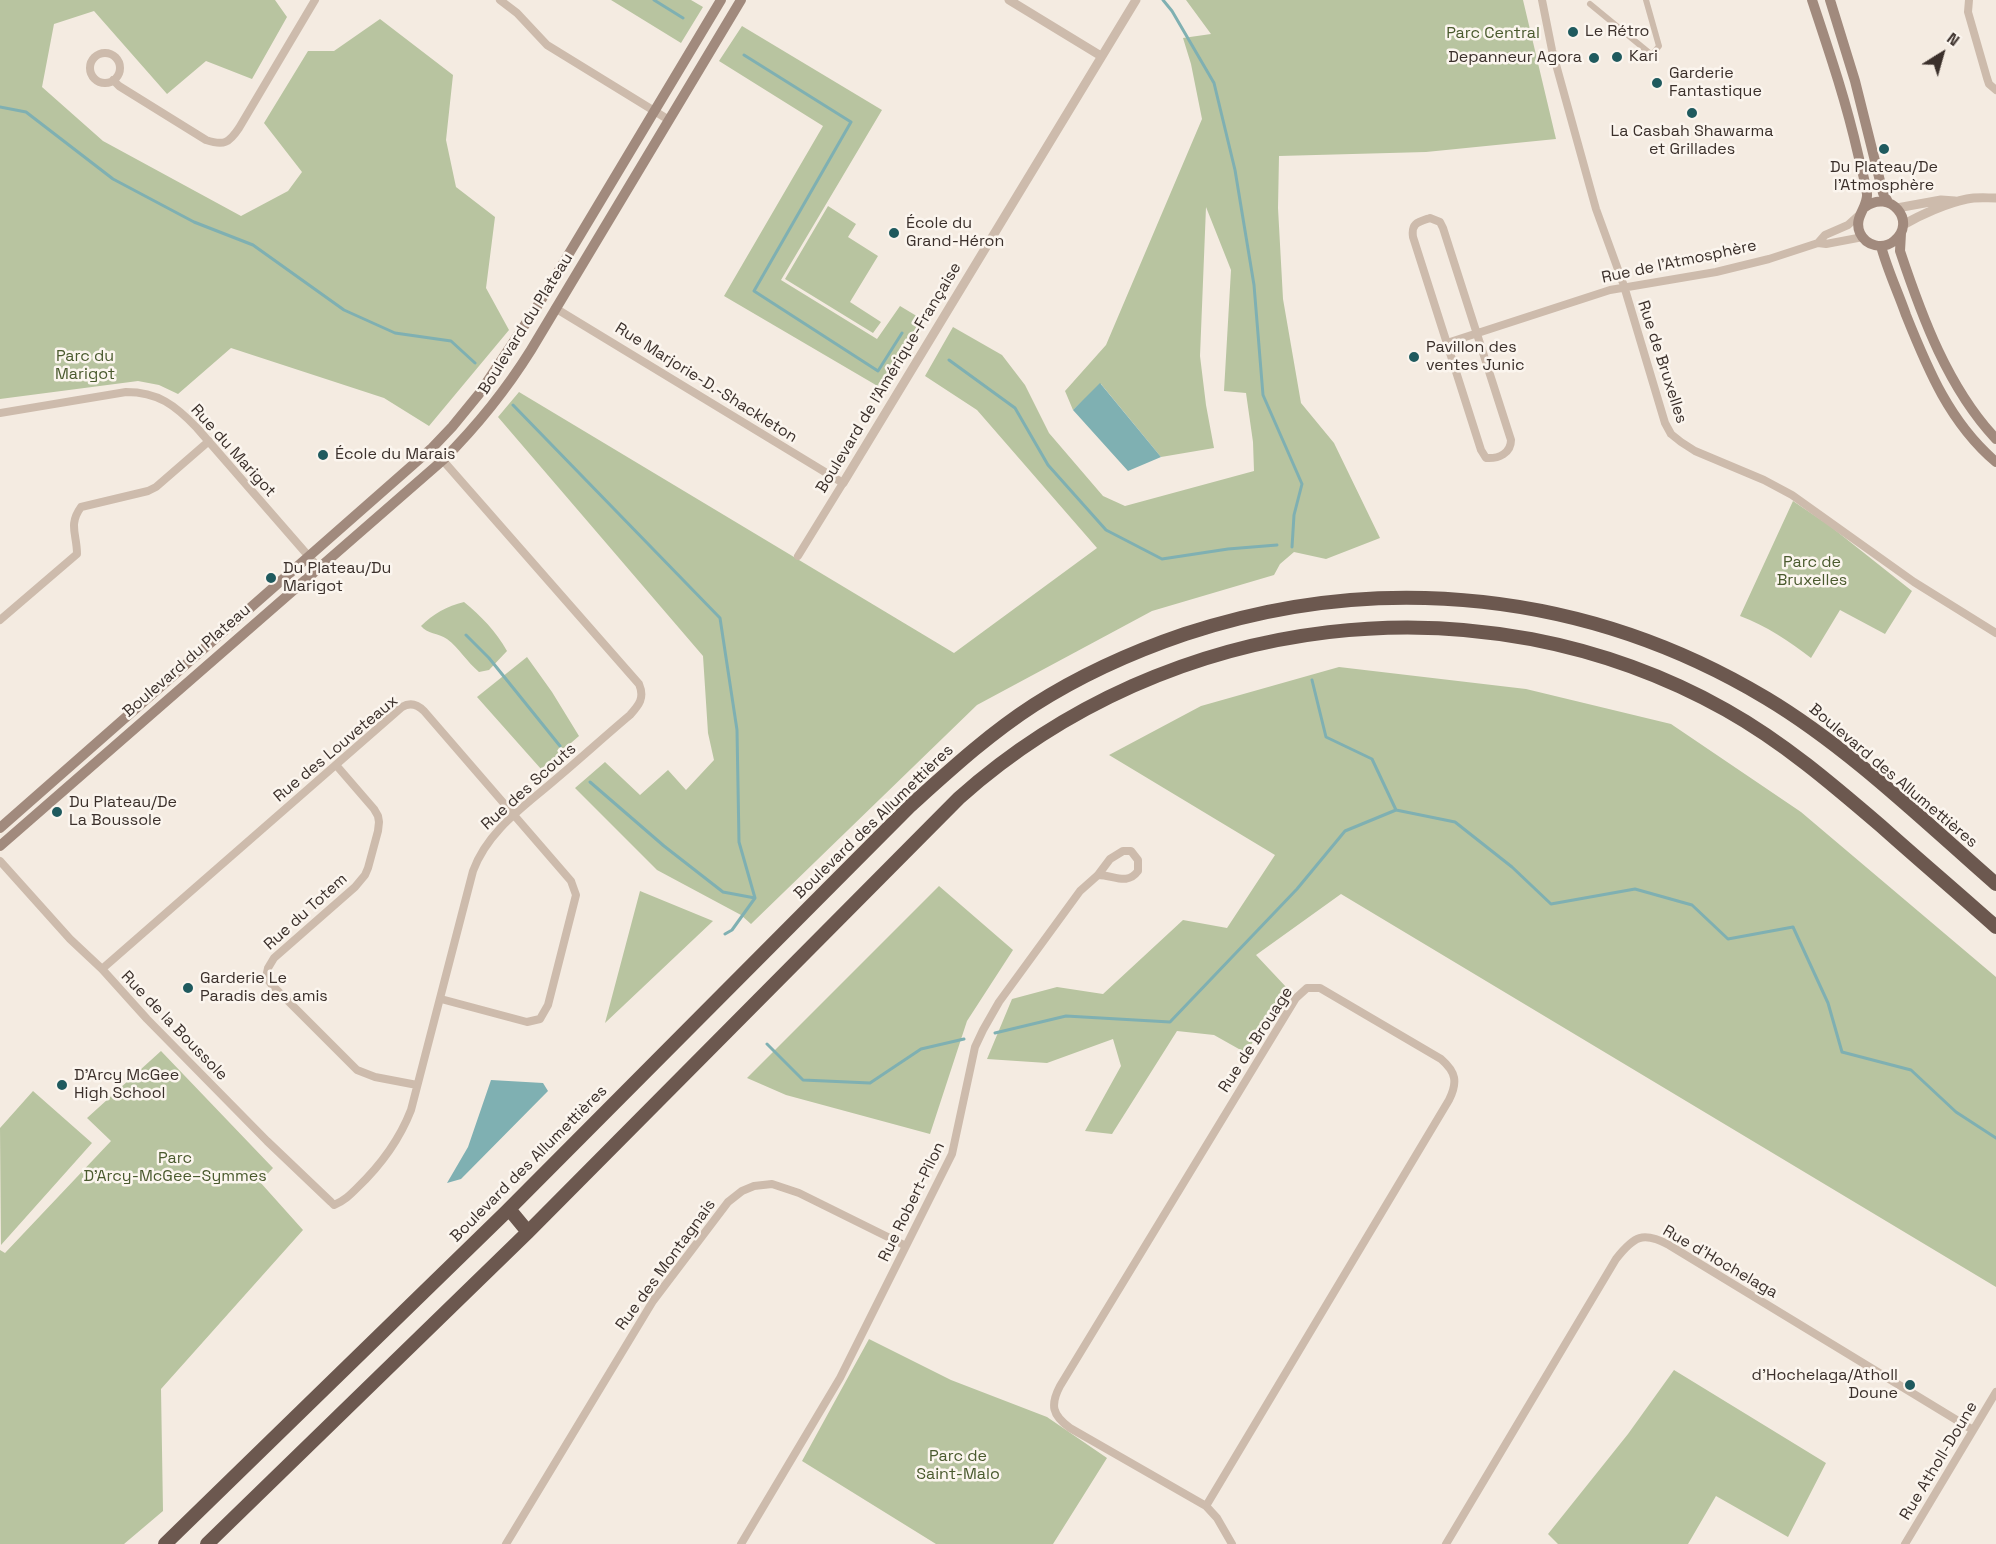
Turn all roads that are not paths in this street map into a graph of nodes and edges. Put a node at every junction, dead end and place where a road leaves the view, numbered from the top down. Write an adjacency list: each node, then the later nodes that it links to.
1 (315, 0): 14 (street)
2 (500, 0): 16 (street)
3 (721, 0): 16 (main road, Boulevard du Plateau)
4 (741, 0): 17 (main road, Boulevard du Plateau)
5 (1009, 0): 13 (street)
6 (1136, 0): 13 (street, Boulevard de l'Amérique-Française)
7 (1542, 0): 26 (street, Rue de Bruxelles)
8 (1646, 0): 12 (street)
9 (1812, 0): 21 (main road)
10 (1830, 0): 20 (main road)
11 (1970, 0): 15 (street)
12 (1590, 4)
13 (1101, 56): 36 (street, Boulevard de l'Amérique-Française)
14 (113, 80)
15 (1996, 90)
16 (654, 110): 17 (street); 33 (main road, Boulevard du Plateau)
17 (669, 120): 27 (main road, Boulevard du Plateau)
18 (1996, 198): 19 (street)
19 (1958, 201): 20 (street); 22 (street)
20 (1892, 205): 21 (main road); 22 (main road)
21 (1862, 211): 23 (main road); 24 (street, Rue de l'Atmosphère)
22 (1902, 229): 25 (main road); 31 (main road)
23 (1863, 237): 24 (street, Rue de l'Atmosphère); 25 (main road)
24 (1818, 243): 26 (street, Rue de l'Atmosphère)
25 (1881, 246): 35 (main road)
26 (1624, 286): 28 (street, Rue de l'Atmosphère); 41 (street, Rue de Bruxelles)
27 (555, 308): 34 (main road, Boulevard du Plateau); 36 (street, Rue Marjorie-D.-Shackleton)
28 (1477, 333): 29 (street, Rue de l'Atmosphère); 29 (street); 29 (street)
29 (1447, 343)
30 (0, 413): 32 (street, Rue du Marigot)
31 (1996, 439)
32 (209, 441): 37 (street, Rue du Marigot); 40 (street)
33 (432, 448): 34 (street, Rue des Scouts); 37 (main road, Boulevard du Plateau)
34 (443, 460): 39 (main road, Boulevard du Plateau); 43 (street, Rue des Scouts)
35 (1996, 462)
36 (843, 483): 38 (street, Boulevard de l'Amérique-Française)
37 (309, 556): 39 (street, Rue du Marigot); 44 (main road, Boulevard du Plateau)
38 (798, 556)
39 (318, 567): 45 (main road, Boulevard du Plateau)
40 (0, 620)
41 (1996, 633)
42 (336, 765): 43 (street, Rue des Louveteaux); 50 (street, Rue des Louveteaux); 52 (street, Rue du Totem)
43 (514, 814): 51 (street, Rue des Scouts); 51 (street, Rue des Louveteaux)
44 (0, 828)
45 (0, 846)
46 (0, 861): 50 (street, Rue de la Boussole)
47 (1098, 875): 47 (street, Rue Robert-Pilon); 56 (street, Rue Robert-Pilon)
48 (1996, 884): 54 (highway, Boulevard des Allumettières)
49 (1996, 927): 55 (highway)
50 (102, 969): 53 (street, Rue de la Boussole)
51 (441, 999): 52 (street, Rue des Scouts)
52 (417, 1085): 53 (street, Rue des Scouts)
53 (334, 1205)
54 (509, 1209): 55 (highway); 60 (highway, Boulevard des Allumettières)
55 (528, 1232): 61 (highway)
56 (906, 1246): 62 (street, Rue des Montagnais); 63 (street, Rue Robert-Pilon)
57 (1996, 1392): 58 (street, Rue Atholl-Doune)
58 (1973, 1430): 65 (street, Rue d'Hochelaga); 66 (street, Rue Atholl-Doune)
59 (1206, 1506): 59 (street, Rue de Brouage); 64 (street, Rue de Brouage)
60 (165, 1544)
61 (207, 1544)
62 (506, 1544)
63 (741, 1544)
64 (1232, 1544)
65 (1446, 1544)
66 (1905, 1544)

